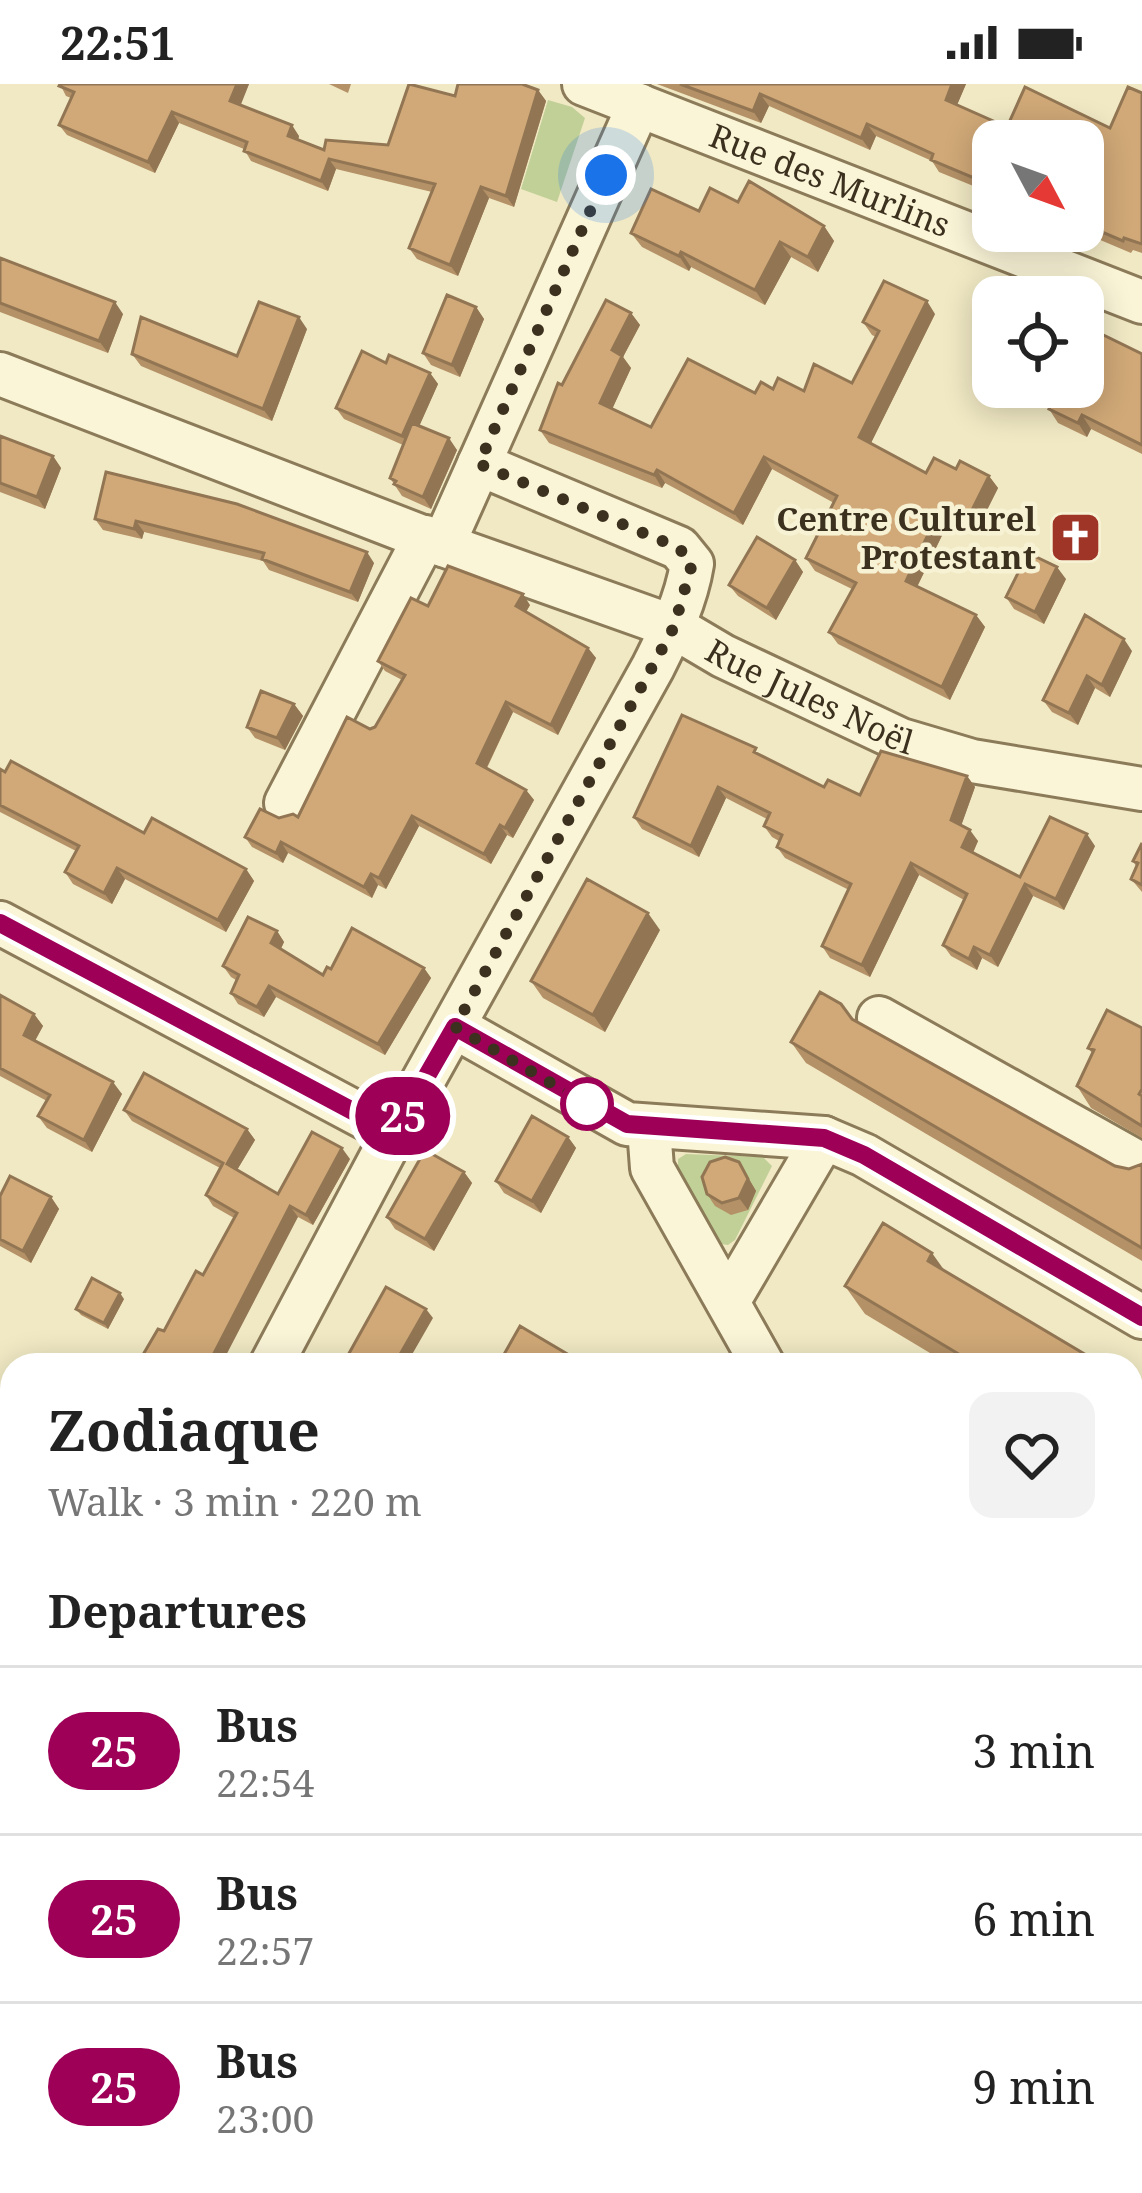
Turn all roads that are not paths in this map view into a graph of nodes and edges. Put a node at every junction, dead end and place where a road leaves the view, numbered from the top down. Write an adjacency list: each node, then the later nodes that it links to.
1 (609, 91): 2 (street, Rue des Murlins); 4 (street)
2 (1142, 302)
3 (0, 374): 5 (street, Rue Jules Noël)
4 (479, 464): 5 (street); 6 (street)
5 (434, 541): 6 (street, Rue Jules Noël); 8 (street)
6 (674, 627): 7 (street, Rue Jules Noël); 11 (street)
7 (1142, 789)
8 (286, 802)
9 (0, 923): 13 (street)
10 (879, 1018): 15 (street)
11 (455, 1027): 12 (street); 13 (street)
12 (649, 1128): 14 (street); 16 (street)
13 (394, 1133): 18 (street)
14 (824, 1138): 16 (street); 17 (street)
15 (1142, 1165)
16 (728, 1302): 19 (street)
17 (1142, 1317)
18 (277, 1353)
19 (756, 1353)

